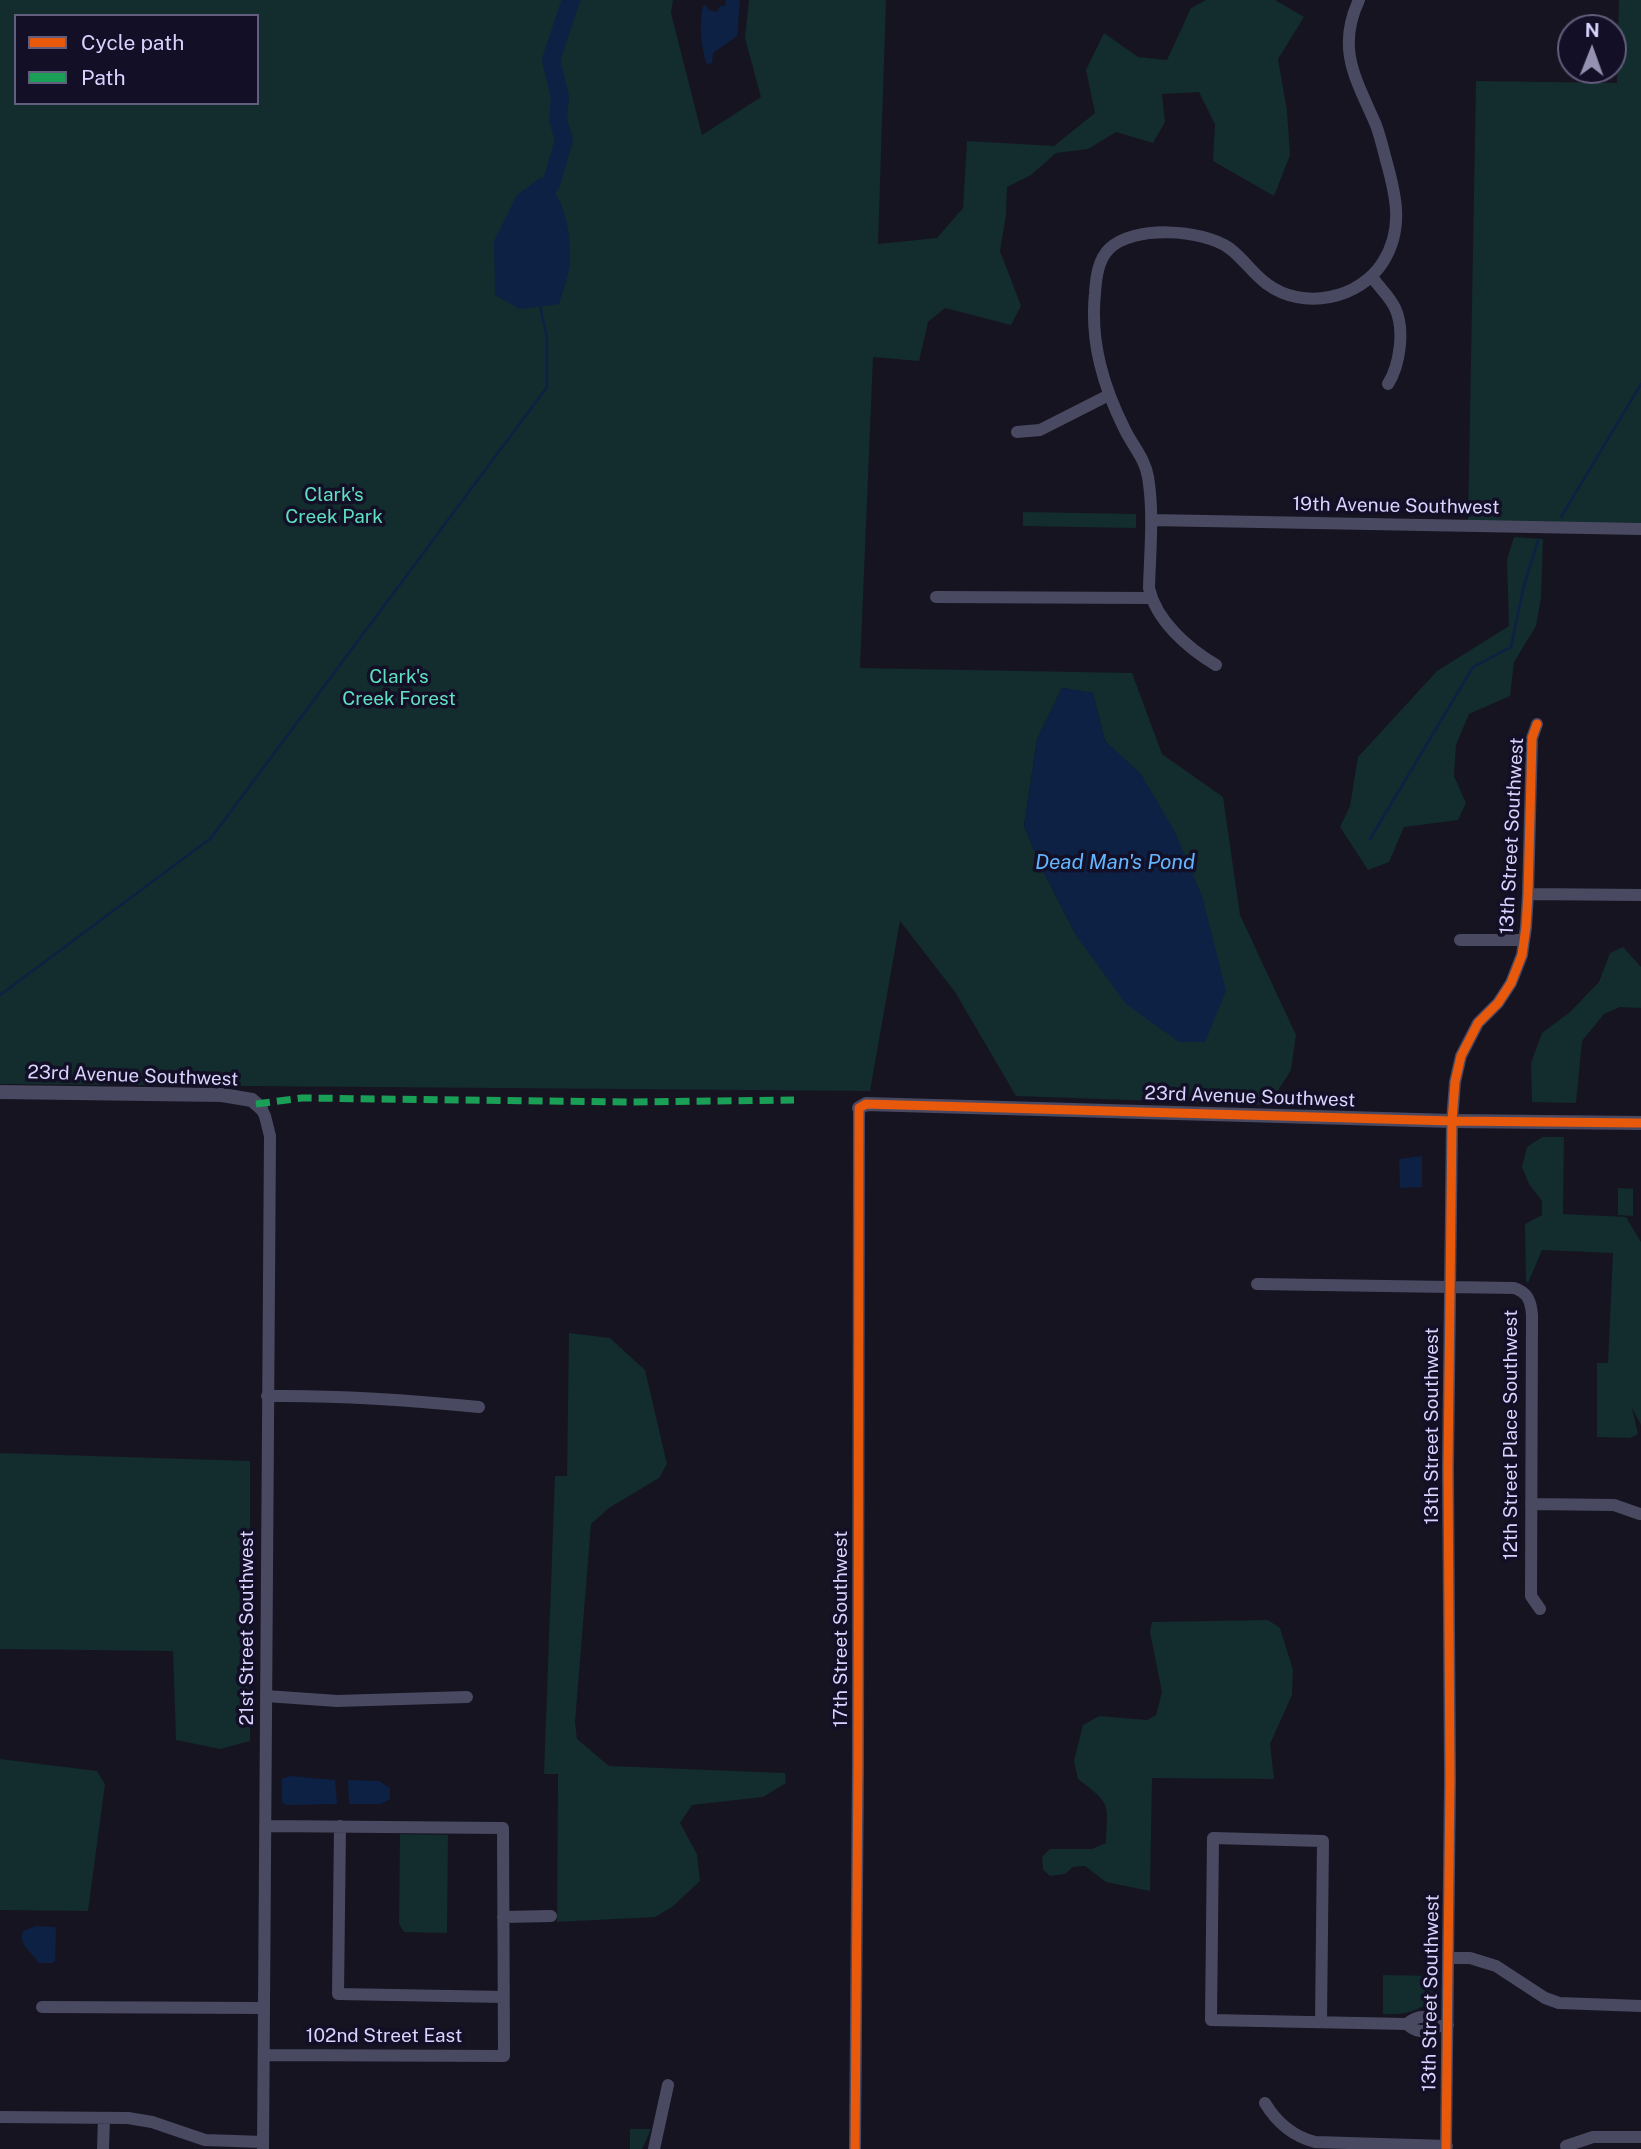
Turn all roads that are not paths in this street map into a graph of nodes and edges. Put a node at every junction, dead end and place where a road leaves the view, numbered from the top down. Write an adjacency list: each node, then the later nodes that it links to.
1 (1359, 0): 2 (street)
2 (1372, 277): 3 (street); 4 (street)
3 (1388, 384)
4 (1110, 395): 5 (street); 6 (street)
5 (1017, 432)
6 (1151, 520): 7 (street, 19th Avenue Southwest); 9 (street)
7 (1641, 530)
8 (936, 597): 9 (street)
9 (1151, 598): 10 (street)
10 (1216, 665)
11 (1537, 724): 12 (street, 13th Street Southwest)
12 (1528, 894): 13 (street); 15 (street, 13th Street Southwest)
13 (1641, 895)
14 (1460, 940): 15 (street)
15 (1524, 940): 19 (street, 13th Street Southwest)
16 (0, 1092): 17 (street, 23rd Avenue Southwest)
17 (261, 1108): 23 (street, 21st Street Southwest)
18 (859, 1108): 19 (street, 23rd Avenue Southwest); 52 (street, 17th Street Southwest)
19 (1451, 1121): 20 (street, 23rd Avenue Southwest); 22 (street, 13th Street Southwest)
20 (1641, 1123)
21 (1257, 1284): 22 (street)
22 (1451, 1288): 25 (street, 12th Street Place Southwest); 34 (street, 13th Street Southwest)
23 (267, 1396): 24 (street); 28 (street, 21st Street Southwest)
24 (479, 1407)
25 (1531, 1504): 26 (street); 27 (street, 12th Street Place Southwest)
26 (1640, 1514)
27 (1540, 1609)
28 (266, 1696): 29 (street); 30 (street, 21st Street Southwest)
29 (467, 1697)
30 (265, 1826): 31 (street); 38 (street, 21st Street Southwest)
31 (340, 1826): 33 (street); 35 (street)
32 (551, 1916): 33 (street)
33 (503, 1917): 35 (street)
34 (1449, 1958): 36 (street); 40 (street, 13th Street Southwest)
35 (503, 1997): 41 (street, 102nd Street East)
36 (1641, 2006)
37 (43, 2007): 38 (street)
38 (264, 2008): 41 (street, 21st Street Southwest)
39 (1321, 2022): 39 (street); 40 (street)
40 (1442, 2025): 49 (street, 13th Street Southwest)
41 (264, 2055): 47 (street, 21st Street Southwest)
42 (668, 2085): 51 (street)
43 (1265, 2103): 49 (street)
44 (0, 2117): 45 (street)
45 (104, 2118): 47 (street); 50 (street)
46 (1641, 2137): 48 (street)
47 (263, 2146)
48 (1566, 2146)
49 (1447, 2148)
50 (103, 2149)
51 (654, 2149)
52 (855, 2149)

